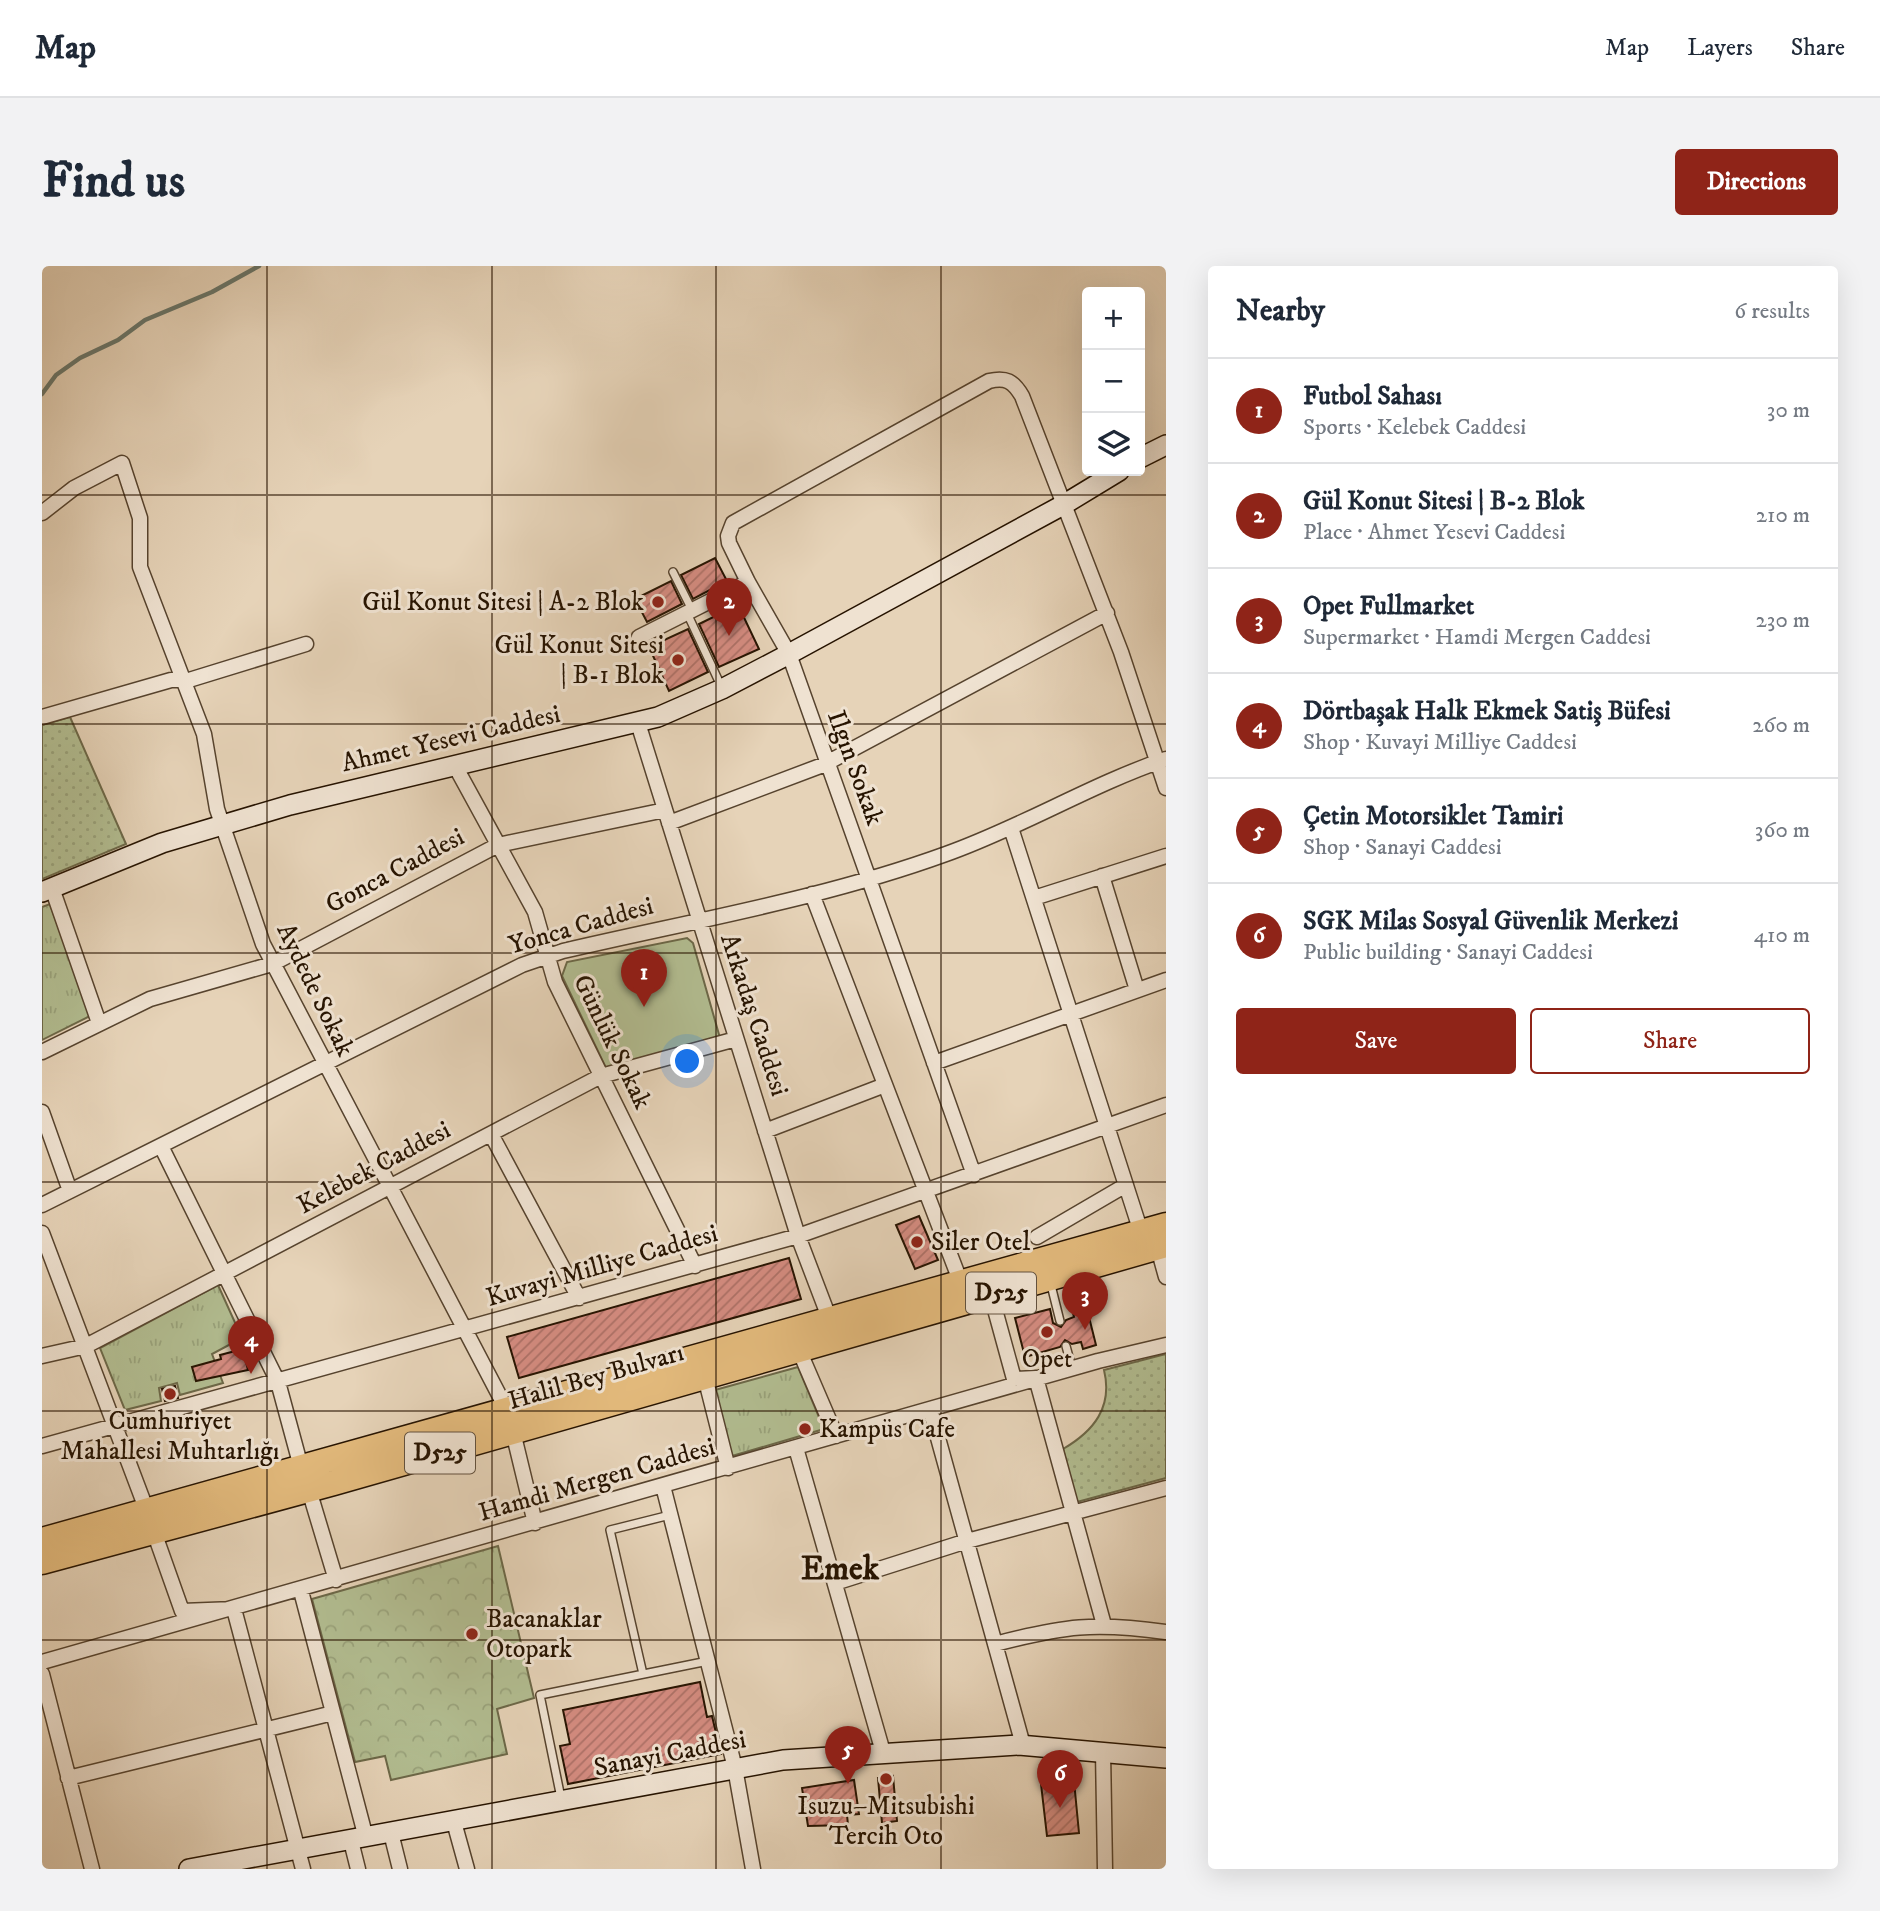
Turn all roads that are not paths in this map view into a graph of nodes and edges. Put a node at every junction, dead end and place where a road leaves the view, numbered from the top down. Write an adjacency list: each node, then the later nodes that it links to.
1 (1166, 444): 2 (street)
2 (1145, 455)
3 (1111, 476): 4 (street, Ahmet Yesevi Caddesi)
4 (1063, 505): 7 (street, Ilgın Sokak); 9 (street); 12 (street, Ahmet Yesevi Caddesi)
5 (42, 513): 13 (street, Aydede Sokak)
6 (673, 572): 8 (lane)
7 (748, 582): 8 (street); 12 (street, Ilgın Sokak)
8 (689, 612): 10 (street); 14 (lane)
9 (1107, 613): 17 (street); 18 (street, Gonca Caddesi)
10 (639, 637)
11 (306, 644): 13 (street)
12 (789, 654): 14 (street, Ahmet Yesevi Caddesi); 18 (street, Ilgın Sokak)
13 (183, 680): 15 (street); 22 (street, Aydede Sokak)
14 (722, 689): 16 (street, Ahmet Yesevi Caddesi)
15 (42, 717)
16 (638, 723): 19 (street, Ahmet Yesevi Caddesi); 21 (street, Arkadaş Caddesi)
17 (1162, 760): 20 (street); 23 (street, Yonca Caddesi)
18 (828, 762): 21 (street, Gonca Caddesi); 27 (street, Ilgın Sokak)
19 (454, 764): 22 (street, Ahmet Yesevi Caddesi); 24 (street, Günlük Sokak)
20 (1166, 788)
21 (666, 816): 24 (street, Gonca Caddesi); 31 (street, Arkadaş Caddesi)
22 (222, 825): 28 (street, Ahmet Yesevi Caddesi); 33 (street, Aydede Sokak)
23 (1011, 828): 27 (street, Yonca Caddesi); 30 (street)
24 (498, 845): 32 (street, Günlük Sokak); 33 (street, Gonca Caddesi)
25 (1166, 856): 26 (street)
26 (1102, 876): 30 (street); 35 (street)
27 (869, 879): 29 (street, Yonca Caddesi); 40 (street, Ilgın Sokak)
28 (47, 890): 37 (street)
29 (812, 894): 31 (street, Yonca Caddesi); 43 (street)
30 (1034, 898): 36 (street)
31 (698, 920): 32 (street, Yonca Caddesi); 38 (street, Arkadaş Caddesi)
32 (545, 956): 41 (street, Yonca Caddesi); 42 (street, Günlük Sokak)
33 (272, 964): 37 (street, Gonca Caddesi); 41 (street, Aydede Sokak)
34 (1166, 979): 35 (street)
35 (1137, 990): 36 (street)
36 (1071, 1014): 40 (street); 46 (street)
37 (99, 1023): 39 (street, Gonca Caddesi)
38 (736, 1039): 42 (street, Kelebek Caddesi); 47 (street, Arkadaş Caddesi)
39 (42, 1052)
40 (934, 1063): 50 (street, Ilgın Sokak)
41 (325, 1065): 49 (street, Yonca Caddesi); 52 (street, Aydede Sokak)
42 (601, 1076): 48 (street, Kelebek Caddesi); 60 (street, Günlük Sokak)
43 (885, 1085): 47 (street); 54 (street)
44 (1166, 1105): 46 (street, Kuvayi Milliye Caddesi)
45 (42, 1112): 53 (street)
46 (1107, 1127): 50 (street, Kuvayi Milliye Caddesi); 51 (street)
47 (765, 1131): 57 (street, Arkadaş Caddesi)
48 (491, 1134): 52 (street, Kelebek Caddesi); 66 (street)
49 (161, 1146): 53 (street, Yonca Caddesi); 61 (street)
50 (974, 1175): 54 (street, Kuvayi Milliye Caddesi)
51 (1126, 1185): 58 (street); 59 (street)
52 (389, 1187): 61 (street, Kelebek Caddesi); 69 (street, Aydede Sokak)
53 (70, 1191): 55 (street, Yonca Caddesi)
54 (926, 1192): 57 (street, Kuvayi Milliye Caddesi); 64 (street)
55 (42, 1205)
56 (42, 1233): 71 (street)
57 (798, 1236): 60 (street, Kuvayi Milliye Caddesi); 67 (street, Arkadaş Caddesi)
58 (1037, 1237)
59 (1158, 1238): 62 (street); 63 (highway, Halil Bey Bulvarı / D525); 64 (highway, Halil Bey Bulvarı / D525)
60 (695, 1266): 66 (street, Kuvayi Milliye Caddesi)
61 (225, 1273): 71 (street, Kelebek Caddesi); 78 (street)
62 (1166, 1277)
63 (1049, 1279): 65 (highway, Halil Bey Bulvarı / D525); 68 (lane)
64 (961, 1283): 67 (highway, Halil Bey Bulvarı / D525)
65 (991, 1295): 73 (highway, Halil Bey Bulvarı / D525); 77 (street)
66 (579, 1298): 69 (street, Kuvayi Milliye Caddesi)
67 (830, 1320): 80 (highway, Halil Bey Bulvarı / D525)
68 (1060, 1321)
69 (465, 1331): 78 (street, Kuvayi Milliye Caddesi); 80 (street, Aydede Sokak)
70 (1166, 1345): 75 (street, Hamdi Mergen Caddesi)
71 (86, 1346): 74 (street, Kelebek Caddesi); 81 (street)
72 (1066, 1346): 75 (lane)
73 (799, 1350): 76 (highway, Halil Bey Bulvarı / D525); 82 (street)
74 (42, 1356)
75 (1072, 1368): 77 (street, Hamdi Mergen Caddesi)
76 (705, 1377): 80 (highway, Halil Bey Bulvarı / D525); 85 (street)
77 (1036, 1378): 79 (street, Hamdi Mergen Caddesi); 89 (street)
78 (278, 1382): 81 (street, Kuvayi Milliye Caddesi); 86 (street)
79 (930, 1409): 82 (street, Hamdi Mergen Caddesi); 94 (street)
80 (510, 1421): 86 (highway, Halil Bey Bulvarı / D525); 92 (street, Aydede Sokak)
81 (117, 1426): 83 (street, Kuvayi Milliye Caddesi); 91 (street)
82 (836, 1436): 84 (street, Hamdi Mergen Caddesi)
83 (42, 1446)
84 (796, 1448): 85 (street, Hamdi Mergen Caddesi); 97 (street)
85 (728, 1468): 87 (street, Hamdi Mergen Caddesi)
86 (305, 1478): 91 (highway, Halil Bey Bulvarı / D525); 96 (street)
87 (663, 1486): 90 (street); 92 (street, Hamdi Mergen Caddesi)
88 (1166, 1488): 89 (street)
89 (1073, 1513): 94 (street); 100 (street)
90 (670, 1515): 103 (street); 106 (lane)
91 (151, 1521): 93 (highway, Halil Bey Bulvarı / D525); 95 (highway, Halil Bey Bulvarı / D525); 99 (street)
92 (534, 1523): 96 (street, Hamdi Mergen Caddesi)
93 (42, 1540)
94 (967, 1541): 97 (street); 102 (street)
95 (42, 1562)
96 (336, 1580): 98 (street, Hamdi Mergen Caddesi)
97 (835, 1583): 111 (street)
98 (301, 1591): 99 (street, Hamdi Mergen Caddesi); 107 (street)
99 (234, 1609): 104 (street, Hamdi Mergen Caddesi); 108 (street)
100 (1104, 1625): 101 (street); 102 (street)
101 (1166, 1632)
102 (995, 1644): 109 (street)
103 (708, 1661): 106 (lane); 113 (street)
104 (42, 1662)
105 (42, 1674): 114 (street)
106 (643, 1674): 115 (lane)
107 (333, 1713): 108 (street); 118 (street)
108 (266, 1730): 114 (street); 119 (street)
109 (1023, 1745): 110 (street, Sanayi Caddesi); 111 (street, Sanayi Caddesi)
110 (1103, 1751): 112 (street, Sanayi Caddesi); 127 (street)
111 (883, 1752): 113 (street, Sanayi Caddesi)
112 (1166, 1758)
113 (735, 1768): 115 (street, Sanayi Caddesi); 126 (street)
114 (68, 1778): 121 (street)
115 (562, 1802): 116 (street, Sanayi Caddesi)
116 (454, 1822): 117 (street, Sanayi Caddesi); 125 (street)
117 (391, 1833): 118 (street, Sanayi Caddesi); 124 (street)
118 (358, 1839): 119 (street, Sanayi Caddesi); 123 (street)
119 (300, 1860): 120 (street, Sanayi Caddesi)
120 (244, 1864): 122 (street, Sanayi Caddesi)
121 (92, 1869)
122 (188, 1869)
123 (358, 1869)
124 (400, 1869)
125 (467, 1869)
126 (752, 1869)
127 (1105, 1869)

